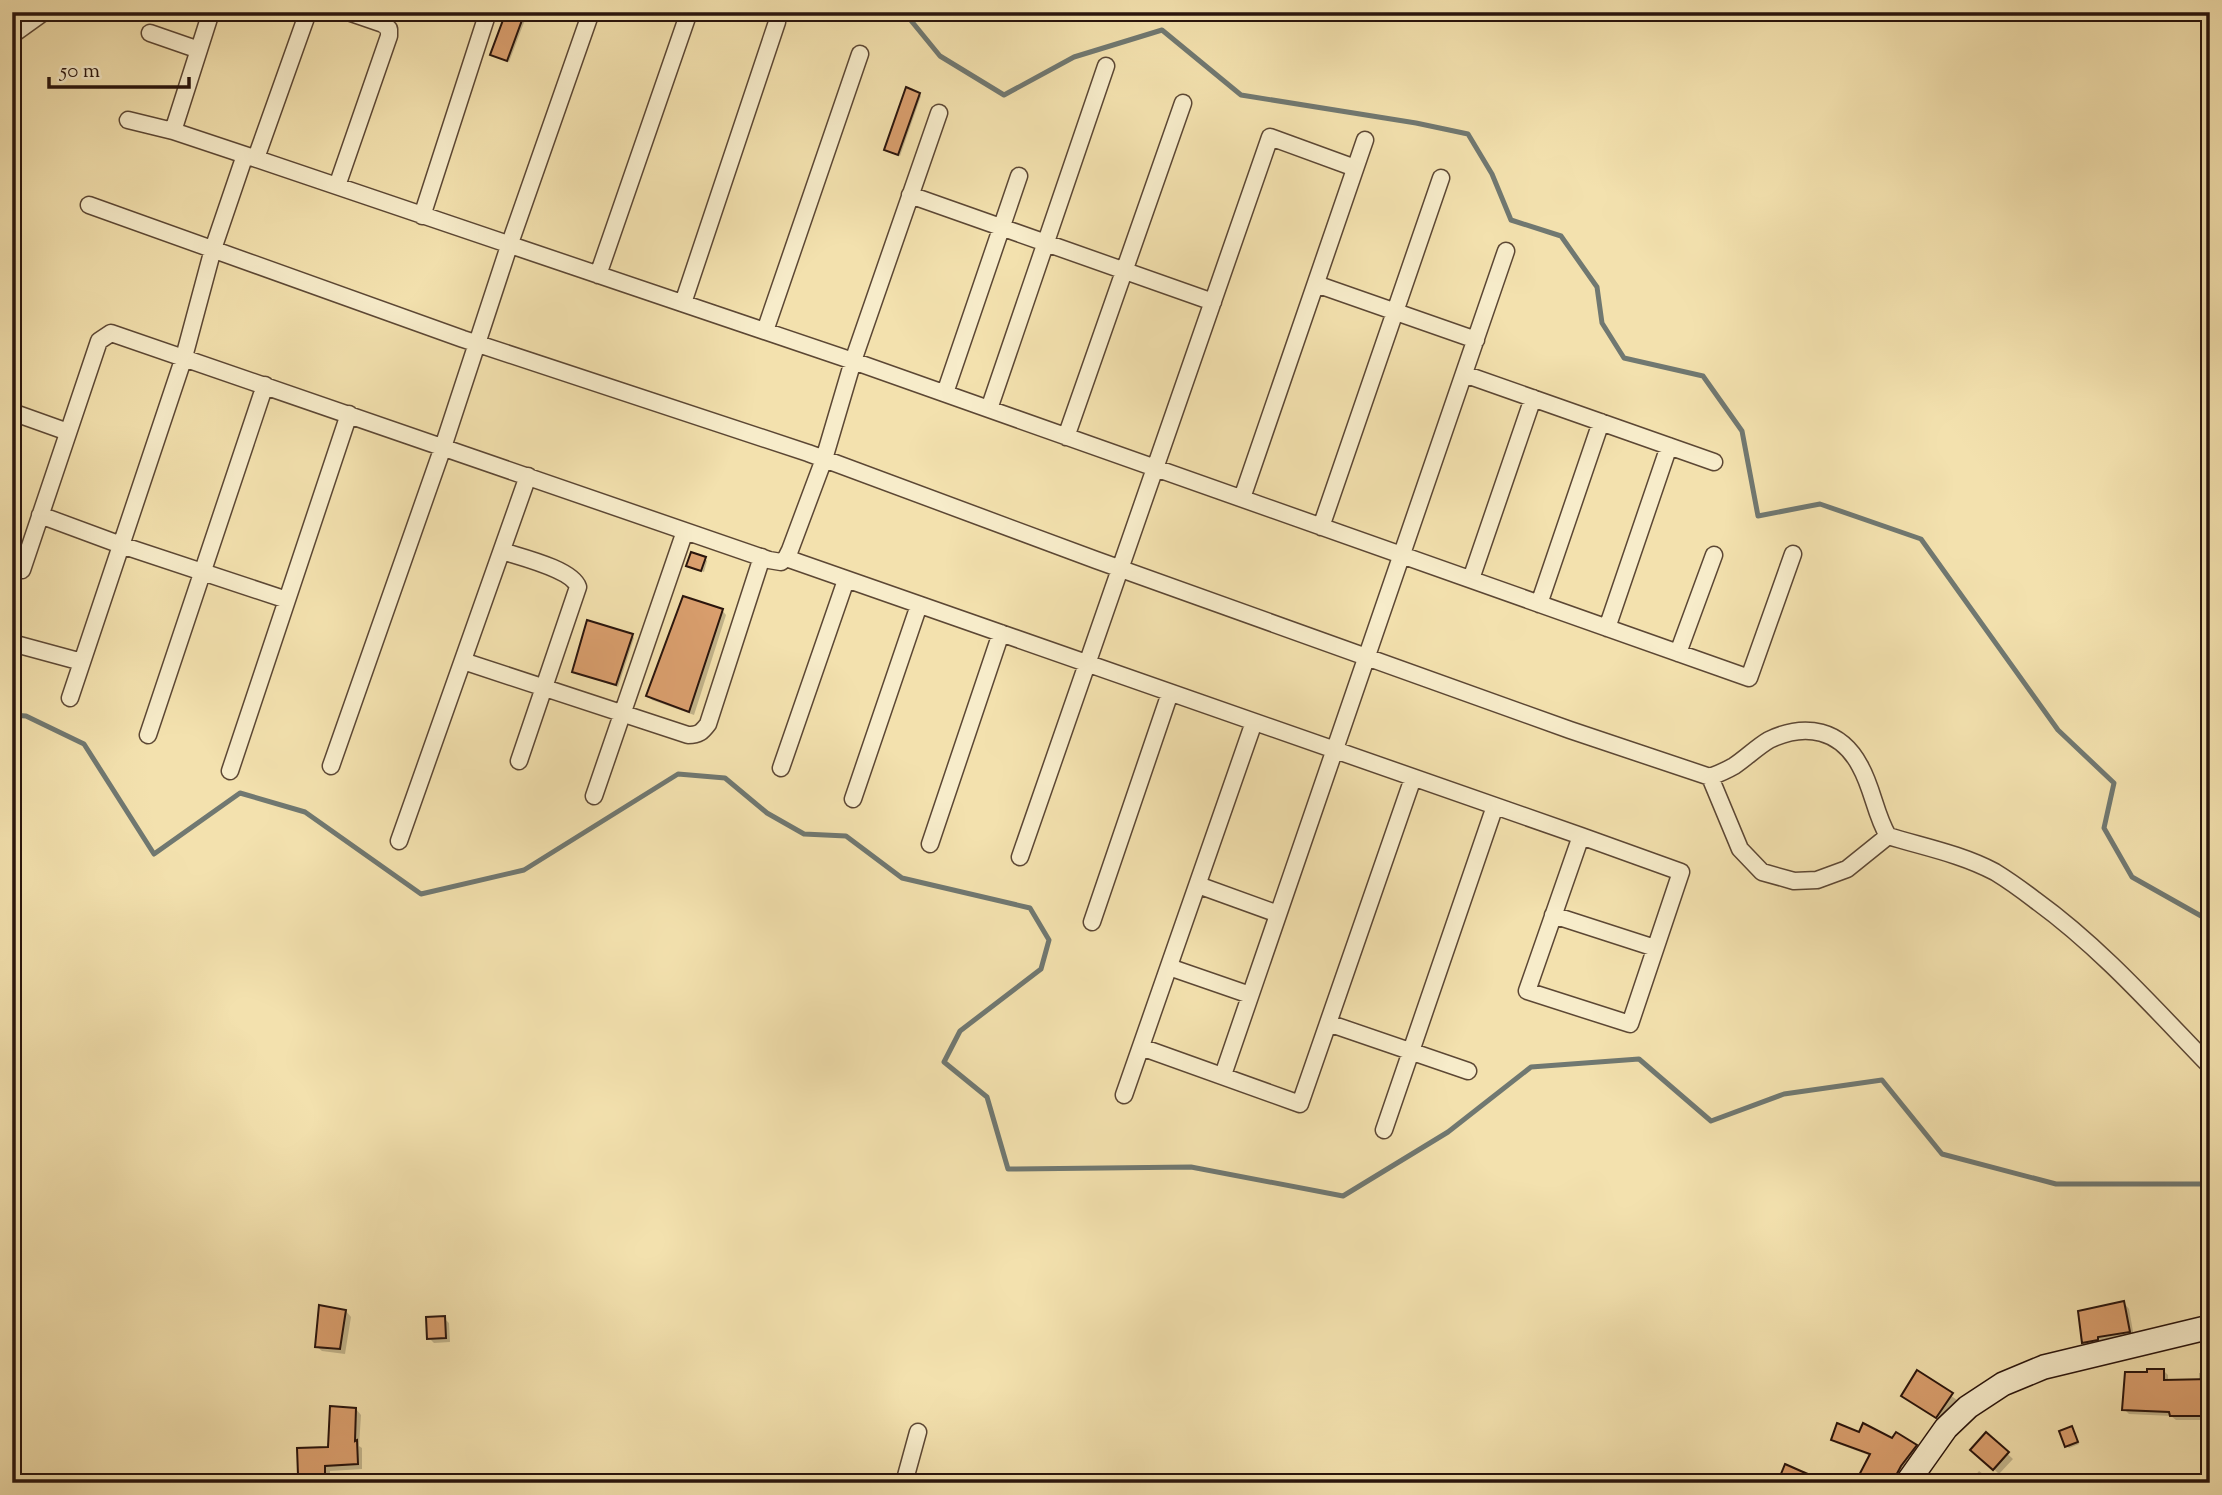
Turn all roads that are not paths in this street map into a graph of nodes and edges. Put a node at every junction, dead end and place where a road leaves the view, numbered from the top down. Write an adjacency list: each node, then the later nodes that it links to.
1 (44, 12): 11 (street)
2 (211, 12): 12 (street)
3 (307, 12): 20 (street)
4 (348, 12): 8 (street)
5 (488, 12): 27 (street)
6 (590, 12): 30 (street)
7 (689, 12): 34 (street)
8 (381, 18): 24 (street)
9 (777, 22): 37 (street)
10 (150, 33): 12 (street)
11 (12, 35)
12 (199, 50): 18 (street)
13 (860, 54): 39 (street)
14 (1106, 66): 29 (street)
15 (1183, 103): 33 (street)
16 (939, 113): 25 (street)
17 (128, 120): 18 (street)
18 (173, 131): 20 (street)
19 (1365, 140): 21 (street)
20 (250, 157): 24 (street); 31 (street)
21 (1355, 169): 35 (street); 36 (street)
22 (1019, 176): 28 (street)
23 (1441, 178): 38 (street)
24 (337, 187): 27 (street)
25 (910, 195): 28 (street); 43 (street)
26 (89, 205): 31 (street)
27 (422, 216): 30 (street)
28 (1001, 227): 29 (street); 46 (street)
29 (1046, 243): 33 (street); 48 (street)
30 (509, 246): 34 (street); 41 (street)
31 (213, 249): 41 (street); 42 (street)
32 (1506, 251): 40 (street)
33 (1125, 271): 36 (street); 53 (street)
34 (598, 275): 37 (street)
35 (1316, 284): 38 (street); 60 (street)
36 (1213, 302): 58 (street)
37 (683, 303): 39 (street)
38 (1395, 312): 40 (street); 62 (street)
39 (765, 331): 43 (street)
40 (1476, 340): 44 (street)
41 (476, 344): 55 (street); 56 (street)
42 (184, 357): 45 (street); 52 (street); 64 (street)
43 (853, 360): 46 (street); 56 (street)
44 (1464, 374): 47 (street); 67 (street)
45 (265, 385): 50 (street); 73 (street)
46 (945, 393): 48 (street)
47 (1533, 398): 51 (street); 74 (street)
48 (989, 409): 53 (street)
49 (12, 412): 52 (street)
50 (349, 414): 55 (street); 76 (street)
51 (1601, 422): 54 (street); 77 (street)
52 (68, 432): 61 (street)
53 (1066, 437): 58 (street)
54 (1669, 446): 57 (street); 79 (street)
55 (443, 447): 59 (street); 95 (street)
56 (824, 459): 70 (street); 71 (street)
57 (1714, 461)
58 (1156, 468): 60 (street); 71 (street)
59 (528, 476): 63 (street); 65 (street)
60 (1242, 498): 62 (street)
61 (40, 515): 64 (street); 72 (street)
62 (1321, 527): 67 (street)
63 (685, 531): 69 (street); 90 (street)
64 (121, 545): 73 (street); 85 (street)
65 (502, 551): 84 (street); 87 (street)
66 (1793, 554): 82 (street)
67 (1402, 555): 74 (street); 83 (street)
68 (1714, 555): 82 (street)
69 (762, 557): 70 (street); 90 (street)
70 (786, 558): 75 (street)
71 (1121, 569): 83 (street); 86 (street)
72 (22, 570)
73 (203, 573): 76 (street); 92 (street)
74 (1471, 579): 77 (street)
75 (846, 580): 78 (street); 96 (street)
76 (287, 600): 97 (street)
77 (1539, 604): 79 (street)
78 (919, 605): 80 (street); 101 (street)
79 (1607, 628): 82 (street)
80 (1001, 633): 86 (street); 106 (street)
81 (12, 643): 85 (street)
82 (1678, 653)
83 (1366, 657): 93 (street); 98 (street)
84 (463, 661): 87 (street); 105 (street)
85 (82, 662): 89 (street)
86 (1087, 664): 88 (street); 107 (street)
87 (545, 688): 90 (street); 94 (street)
88 (1170, 693): 91 (street); 111 (street)
89 (70, 698)
90 (623, 713): 100 (street)
91 (1254, 722): 93 (street); 108 (street)
92 (148, 736)
93 (1334, 750): 99 (street); 109 (street)
94 (519, 761)
95 (331, 766)
96 (781, 768)
97 (230, 771)
98 (1710, 777): 104 (street); 104 (street)
99 (1413, 778): 102 (street); 115 (street)
100 (594, 796)
101 (853, 799)
102 (1495, 806): 103 (street); 117 (street)
103 (1581, 836): 110 (street); 112 (street)
104 (1888, 836): 118 (street)
105 (399, 841)
106 (930, 844)
107 (1020, 857)
108 (1198, 885): 109 (street); 113 (street)
109 (1278, 915): 114 (street)
110 (1553, 915): 112 (street); 112 (street)
111 (1092, 922)
112 (1655, 948)
113 (1169, 967): 114 (street); 116 (street)
114 (1250, 995): 120 (street)
115 (1328, 1023): 117 (street); 120 (street)
116 (1141, 1047): 120 (street); 121 (street)
117 (1411, 1051): 119 (street); 122 (street)
118 (2210, 1066)
119 (1468, 1071)
120 (1223, 1075)
121 (1124, 1096)
122 (1384, 1130)
123 (2210, 1327): 126 (street)
124 (918, 1432): 125 (street)
125 (904, 1483)
126 (1907, 1483)

